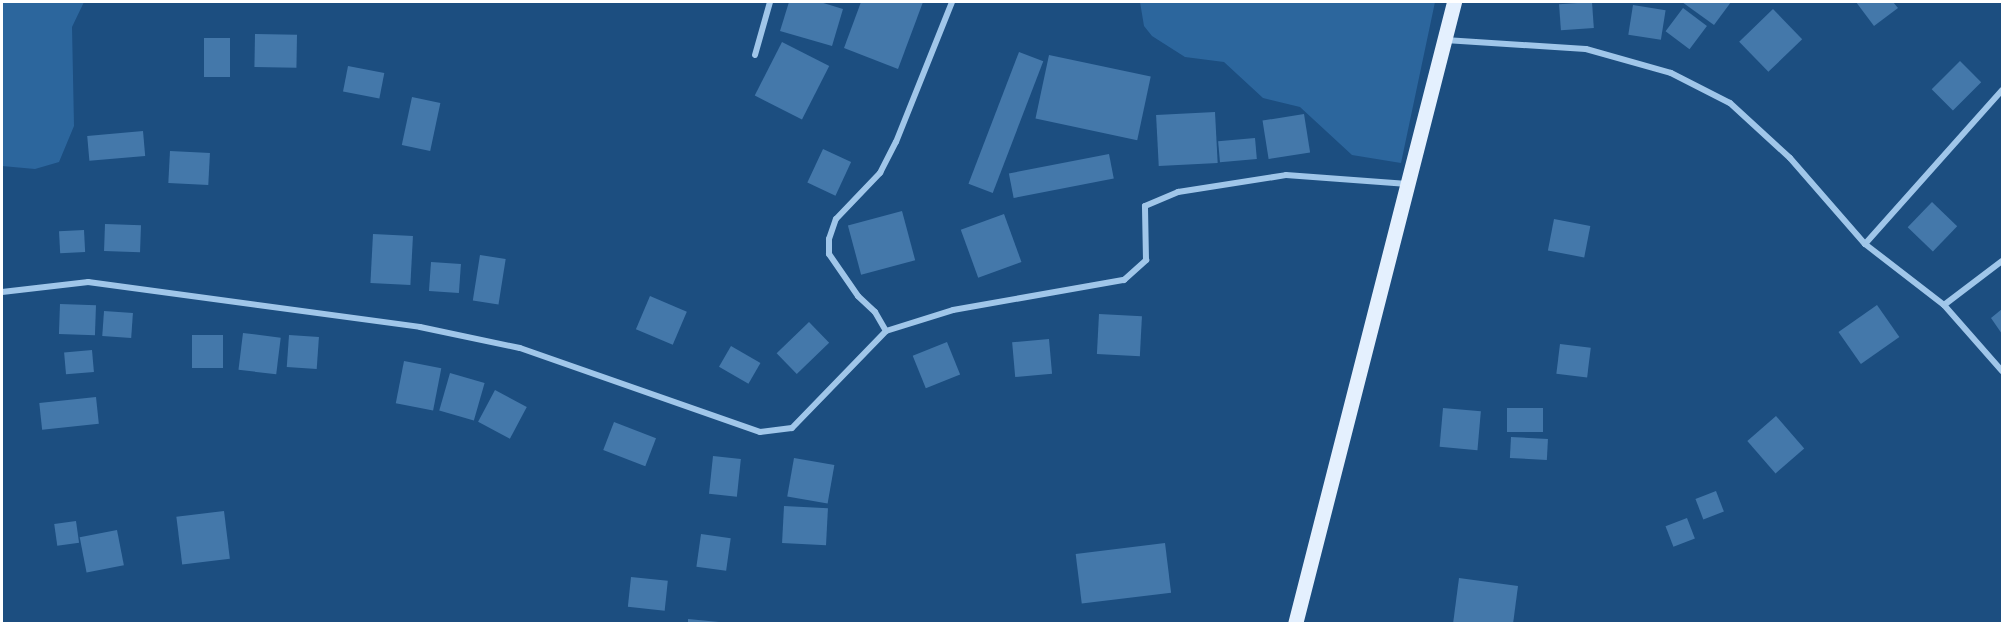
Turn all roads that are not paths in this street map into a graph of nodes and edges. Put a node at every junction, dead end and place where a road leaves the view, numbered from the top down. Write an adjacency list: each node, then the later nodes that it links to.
1 (770, 2): 5 (street)
2 (952, 2): 12 (street)
3 (1454, 2): 4 (main road)
4 (1445, 40): 7 (main road); 8 (street)
5 (755, 55)
6 (2002, 90): 8 (street)
7 (1408, 184): 12 (street); 14 (main road)
8 (1865, 244): 11 (street)
9 (2002, 261): 11 (street)
10 (2, 292): 12 (street)
11 (1944, 305): 13 (street)
12 (886, 331)
13 (2002, 371)
14 (1295, 624)

